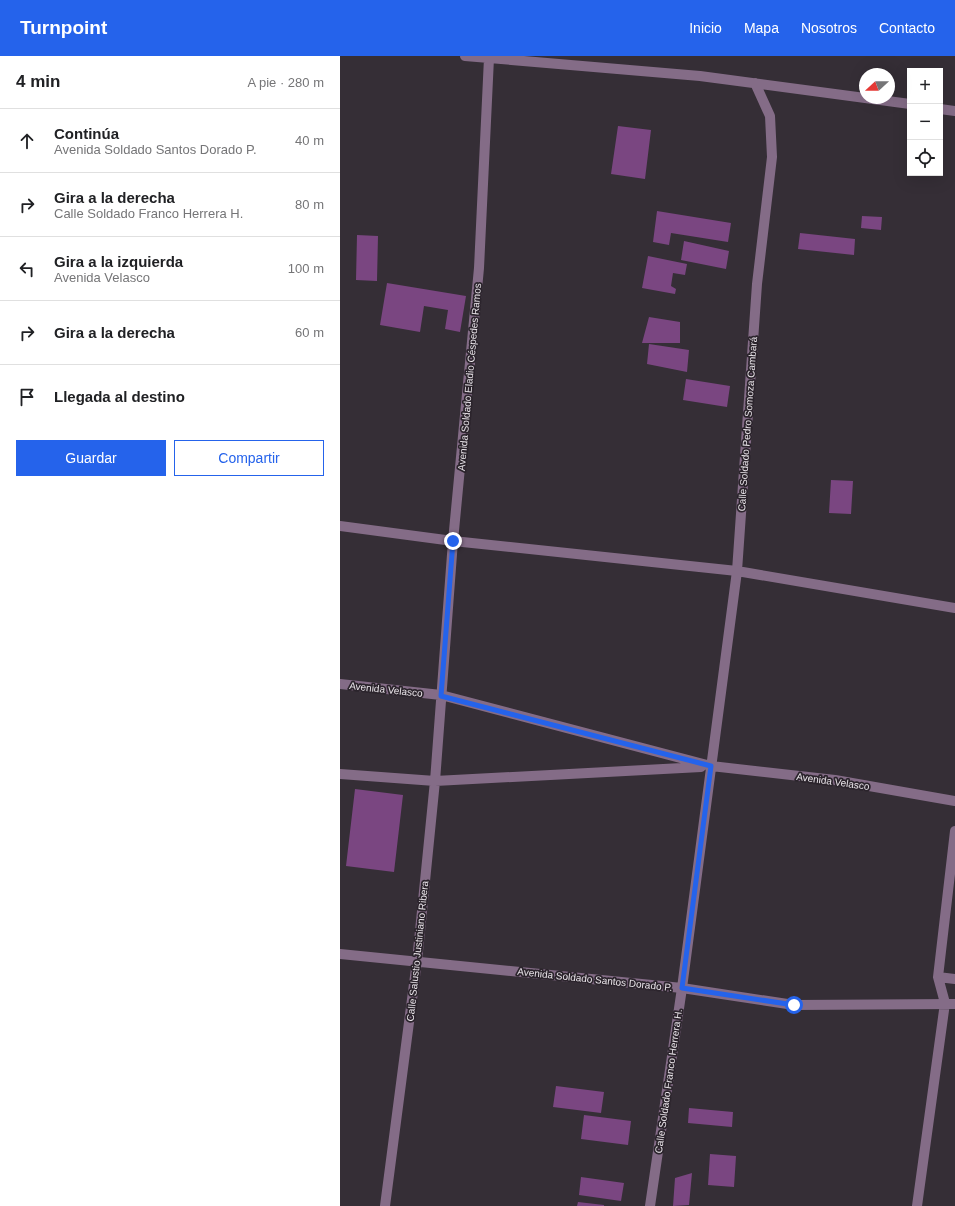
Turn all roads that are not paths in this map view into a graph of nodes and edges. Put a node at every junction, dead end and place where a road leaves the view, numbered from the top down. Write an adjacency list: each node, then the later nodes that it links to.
1 (464, 56): 2 (street)
2 (489, 58): 3 (street); 8 (street, Avenida Soldado Eladio Céspedes Ramos)
3 (755, 83): 4 (street); 9 (street, Calle Soldado Pedro Somoza Cambará)
4 (907, 104)
5 (943, 109): 6 (street)
6 (955, 111)
7 (340, 526): 8 (street)
8 (453, 541): 9 (street); 12 (street, Avenida Soldado Eladio Céspedes Ramos)
9 (737, 571): 10 (street); 13 (street, Calle Soldado Pedro Somoza Cambará)
10 (955, 608)
11 (340, 684): 12 (street, Avenida Velasco)
12 (441, 696): 13 (street, Avenida Velasco); 15 (street, Calle Salustio Justiniano Ribera)
13 (711, 766): 15 (street, Avenida Velasco); 16 (street, Avenida Velasco); 22 (street, Calle Soldado Franco Herrera H.)
14 (340, 774): 15 (street, Avenida Velasco)
15 (435, 781): 19 (street, Calle Salustio Justiniano Ribera)
16 (955, 801)
17 (955, 831): 20 (street)
18 (340, 954): 19 (street, Avenida Soldado Santos Dorado P.)
19 (417, 961): 22 (street, Avenida Soldado Santos Dorado P.); 24 (street, Calle Salustio Justiniano Ribera)
20 (938, 977): 21 (street); 23 (street)
21 (955, 979)
22 (682, 988): 23 (street, Avenida Soldado Santos Dorado P.); 25 (street, Calle Soldado Franco Herrera H.)
23 (950, 1004): 26 (street)
24 (385, 1206)
25 (650, 1206)
26 (917, 1206)

